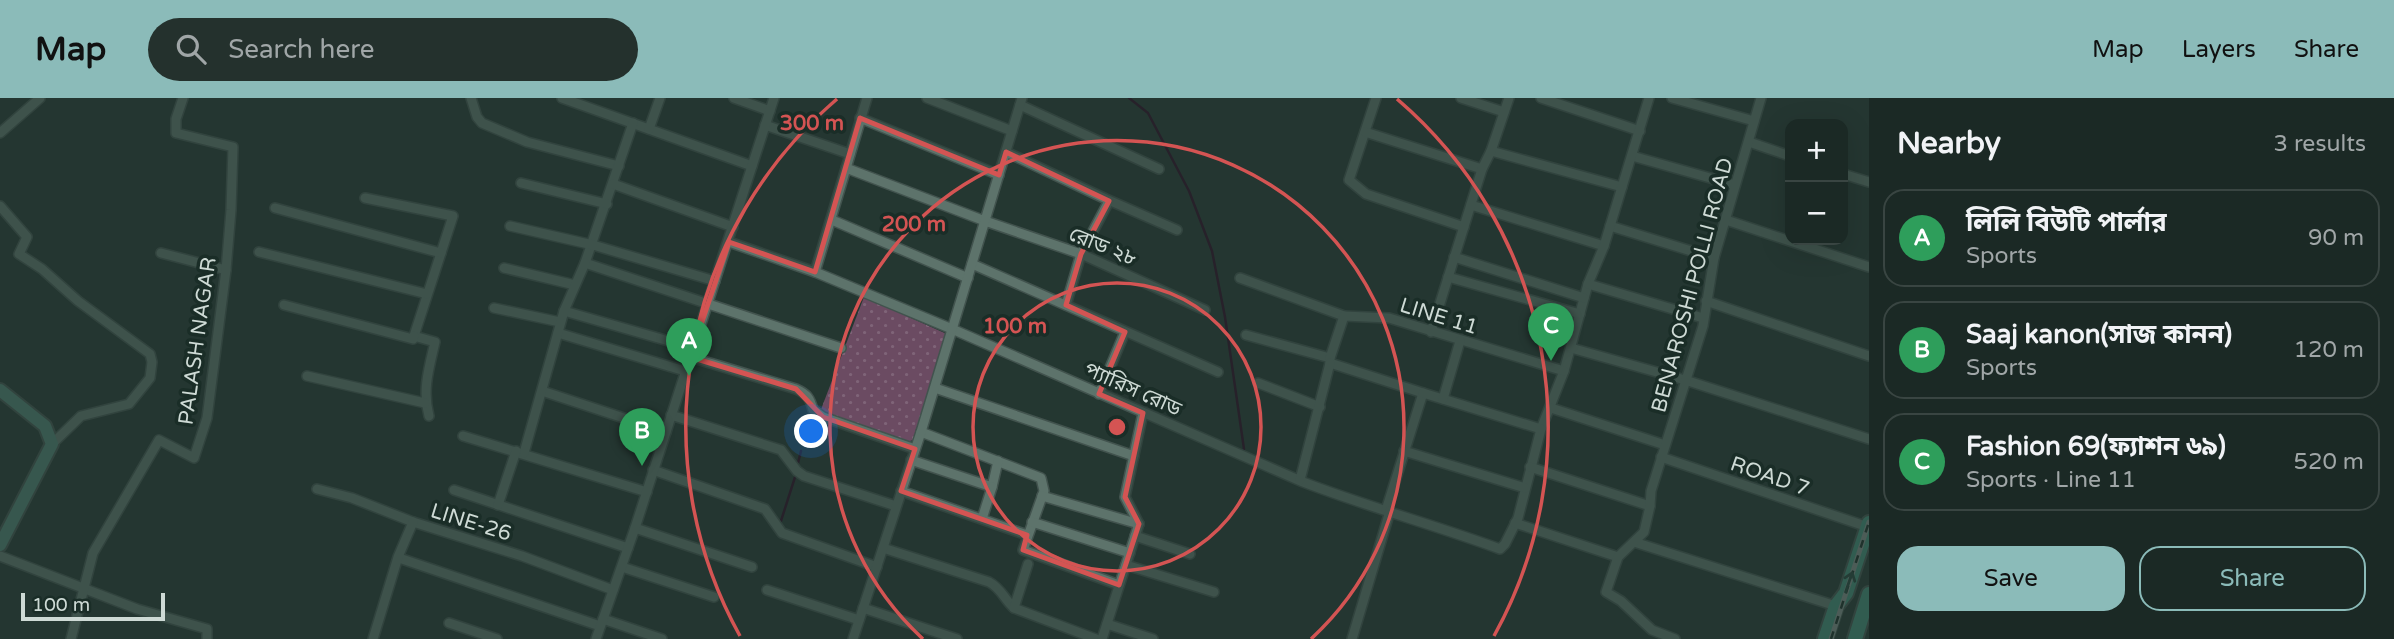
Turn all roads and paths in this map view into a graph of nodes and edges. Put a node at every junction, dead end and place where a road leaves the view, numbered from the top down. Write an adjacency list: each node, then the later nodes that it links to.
1 (183, 98): 74 (street, PALASH NAGAR)
2 (471, 98): 35 (street)
3 (562, 98): 22 (street)
4 (660, 98): 24 (street)
5 (734, 98): 18 (street)
6 (774, 98): 18 (street)
7 (927, 98): 25 (street)
8 (1376, 98): 27 (street)
9 (1461, 98): 19 (street)
10 (1509, 98): 19 (street)
11 (1541, 98): 26 (street)
12 (1649, 98): 26 (street)
13 (1672, 98): 21 (street)
14 (1761, 98): 21 (street, BENAROSHI POLLI ROAD)
15 (864, 99): 20 (street)
16 (34, 100): 28 (street)
17 (1021, 102): 25 (street); 39 (street)
18 (770, 111): 23 (street)
19 (1504, 111): 30 (street)
20 (860, 118): 32 (street); 40 (street)
21 (1754, 121): 29 (street, BENAROSHI POLLI ROAD)
22 (633, 123): 24 (street); 35 (street)
23 (765, 125): 32 (street); 36 (street)
24 (649, 129): 36 (street)
25 (1012, 131): 31 (street)
26 (1640, 131): 34 (street)
27 (1365, 132): 38 (street); 59 (street)
28 (0, 133)
29 (1749, 142): 33 (street); 45 (street, BENAROSHI POLLI ROAD)
30 (1491, 151): 38 (street); 46 (street)
31 (1006, 152): 40 (street); 48 (street)
32 (850, 154): 37 (street)
33 (1785, 154)
34 (1632, 156): 45 (street); 46 (street)
35 (619, 166): 44 (street)
36 (752, 166): 58 (street)
37 (846, 168): 53 (street); 55 (street, রোড ২৮)
38 (1482, 169): 50 (street)
39 (1159, 170)
40 (999, 175): 55 (street)
41 (1848, 176): 42 (street)
42 (1869, 182)
43 (521, 183): 49 (street)
44 (613, 184): 49 (street); 58 (street)
45 (1735, 185): 54 (street, BENAROSHI POLLI ROAD)
46 (1622, 187): 57 (street)
47 (365, 198): 66 (street)
48 (1109, 201): 60 (street); 67 (street)
49 (607, 204): 62 (street)
50 (1471, 205): 59 (street); 63 (street)
51 (0, 206): 130 (street)
52 (275, 208): 66 (street)
53 (832, 220): 75 (street); 77 (street)
54 (1726, 220): 69 (street, BENAROSHI POLLI ROAD); 72 (street)
55 (985, 221): 67 (street, রোড ২৮); 71 (street)
56 (510, 226): 62 (street)
57 (1610, 226): 63 (street); 69 (street)
58 (733, 227): 61 (street)
59 (1464, 227): 68 (street)
60 (1177, 229)
61 (729, 242): 75 (street, প্যারিস রোড); 79 (street)
62 (593, 245): 70 (street); 79 (street)
63 (1604, 246): 80 (street)
64 (259, 252): 82 (street)
65 (161, 253): 74 (street)
66 (440, 253): 82 (street)
67 (1082, 254): 86 (street); 89 (street, রোড ২৮)
68 (1454, 257): 76 (street); 83 (street)
69 (1714, 258): 84 (street, BENAROSHI POLLI ROAD)
70 (585, 263): 81 (street); 85 (street)
71 (972, 264): 77 (street); 86 (street)
72 (1869, 267)
73 (504, 268): 81 (street)
74 (226, 270): 177 (street, PALASH NAGAR)
75 (814, 272): 95 (street, প্যারিস রোড)
76 (1448, 277): 91 (street); 97 (street)
77 (968, 278): 95 (street)
78 (1240, 278): 92 (street, LINE 11)
79 (715, 281): 85 (street)
80 (1588, 284): 83 (street); 93 (street)
81 (575, 285): 90 (street)
82 (427, 294): 100 (street)
83 (1584, 298): 91 (street)
84 (1706, 301): 93 (street, BENAROSHI POLLI ROAD); 105 (street)
85 (708, 302): 102 (street); 104 (street)
86 (1066, 304): 96 (street)
87 (284, 305): 100 (street)
88 (494, 308): 94 (street)
89 (1205, 310)
90 (564, 311): 94 (street); 104 (street)
91 (1580, 314): 103 (street)
92 (1344, 316): 97 (street, LINE 11); 106 (street)
93 (1703, 318): 111 (street, BENAROSHI POLLI ROAD)
94 (561, 323): 98 (street)
95 (952, 328): 113 (street); 117 (street, প্যারিস রোড)
96 (1125, 332): 109 (street); 117 (street)
97 (1431, 332): 101 (street, LINE 11)
98 (558, 333): 107 (street); 115 (street)
99 (1246, 335): 106 (street)
100 (414, 337): 119 (street)
101 (1460, 341): 108 (street, LINE 11); 118 (street)
102 (841, 348)
103 (1571, 348): 108 (street); 111 (street)
104 (691, 352): 107 (street); 132 (street)
105 (1869, 356)
106 (1330, 360): 116 (street); 120 (street)
107 (685, 371): 123 (street)
108 (1564, 371): 121 (street)
109 (1218, 372)
110 (307, 376): 119 (street)
111 (1685, 380): 129 (street); 131 (street, BENAROSHI POLLI ROAD)
112 (1258, 383): 120 (street)
113 (935, 388): 127 (street); 135 (street)
114 (0, 390): 130 (street)
115 (542, 391): 126 (street); 134 (street)
116 (1423, 393): 118 (street); 133 (street)
117 (1098, 394): 122 (street, প্যারিস রোড)
118 (1443, 399): 125 (street)
119 (425, 403): 124 (street)
120 (1320, 407): 141 (street)
121 (1551, 408): 125 (street); 131 (street)
122 (1143, 413): 135 (street); 141 (street, প্যারিস রোড)
123 (671, 415): 126 (street); 150 (street)
124 (429, 416)
125 (1541, 429): 139 (street)
126 (666, 432): 140 (street)
127 (921, 432): 132 (street); 138 (street)
128 (463, 436): 134 (street)
129 (1869, 439)
130 (52, 444): 163 (street)
131 (1665, 445): 136 (street, BENAROSHI POLLI ROAD)
132 (915, 449): 137 (street)
133 (1404, 451): 143 (street); 152 (street)
134 (520, 452): 147 (street); 149 (street)
135 (1134, 456): 157 (street)
136 (1661, 457): 151 (street, BENAROSHI POLLI ROAD); 158 (street, ROAD 7)
137 (911, 460): 142 (street); 146 (street)
138 (998, 461): 142 (street); 148 (street)
139 (1530, 467): 143 (street); 151 (street)
140 (653, 470): 147 (street); 175 (street)
141 (1300, 480): 152 (street, প্যারিস রোড)
142 (992, 487): 153 (street)
143 (1525, 488): 156 (street)
144 (317, 489): 154 (street, LINE-26)
145 (454, 490): 149 (street)
146 (901, 491): 150 (street); 153 (street)
147 (646, 492): 159 (street)
148 (1042, 496): 155 (street); 157 (street)
149 (498, 505): 164 (street)
150 (896, 506): 165 (street)
151 (1650, 506): 162 (street, BENAROSHI POLLI ROAD)
152 (1388, 511): 156 (street, প্যারিস রোড); 201 (street)
153 (982, 519): 160 (street)
154 (413, 522): 178 (street, LINE-26); 192 (street)
155 (1032, 522): 160 (street); 166 (street)
156 (1515, 523): 169 (street)
157 (1139, 524): 161 (street)
158 (1868, 525): 183 (main road, one-way to 158)
159 (635, 528): 164 (street); 174 (street)
160 (1027, 535): 176 (street)
161 (1135, 536): 166 (street); 167 (street)
162 (1634, 542): 169 (street, BENAROSHI POLLI ROAD); 183 (street)
163 (0, 545)
164 (628, 548): 173 (street)
165 (883, 548): 175 (street); 185 (street)
166 (1130, 553): 172 (street)
167 (1190, 554)
168 (0, 556): 177 (street)
169 (1618, 557): 202 (street, BENAROSHI POLLI ROAD)
170 (402, 559): 188 (street)
171 (1028, 565): 185 (street)
172 (1126, 565): 176 (street); 180 (street)
173 (622, 567): 178 (street); 182 (street)
174 (752, 567)
175 (877, 567): 184 (street)
176 (1119, 585): 189 (street)
177 (84, 589): 190 (street, PALASH NAGAR); 191 (street)
178 (613, 590): 188 (street)
179 (767, 590): 186 (street)
180 (1214, 592)
181 (1869, 594): 204 (main road)
182 (713, 597)
183 (1836, 606): 203 (main road)
184 (863, 608): 186 (street); 197 (street)
185 (1014, 608): 198 (street)
186 (859, 620): 196 (street)
187 (449, 623): 193 (street)
188 (601, 623): 194 (street); 195 (street)
189 (1107, 624): 199 (street); 200 (street)
190 (71, 639)
191 (207, 639)
192 (373, 639)
193 (497, 639)
194 (596, 639)
195 (662, 639)
196 (853, 639)
197 (957, 639)
198 (1096, 639)
199 (1102, 639)
200 (1153, 639)
201 (1352, 639)
202 (1675, 639)
203 (1825, 639)
204 (1855, 639)

